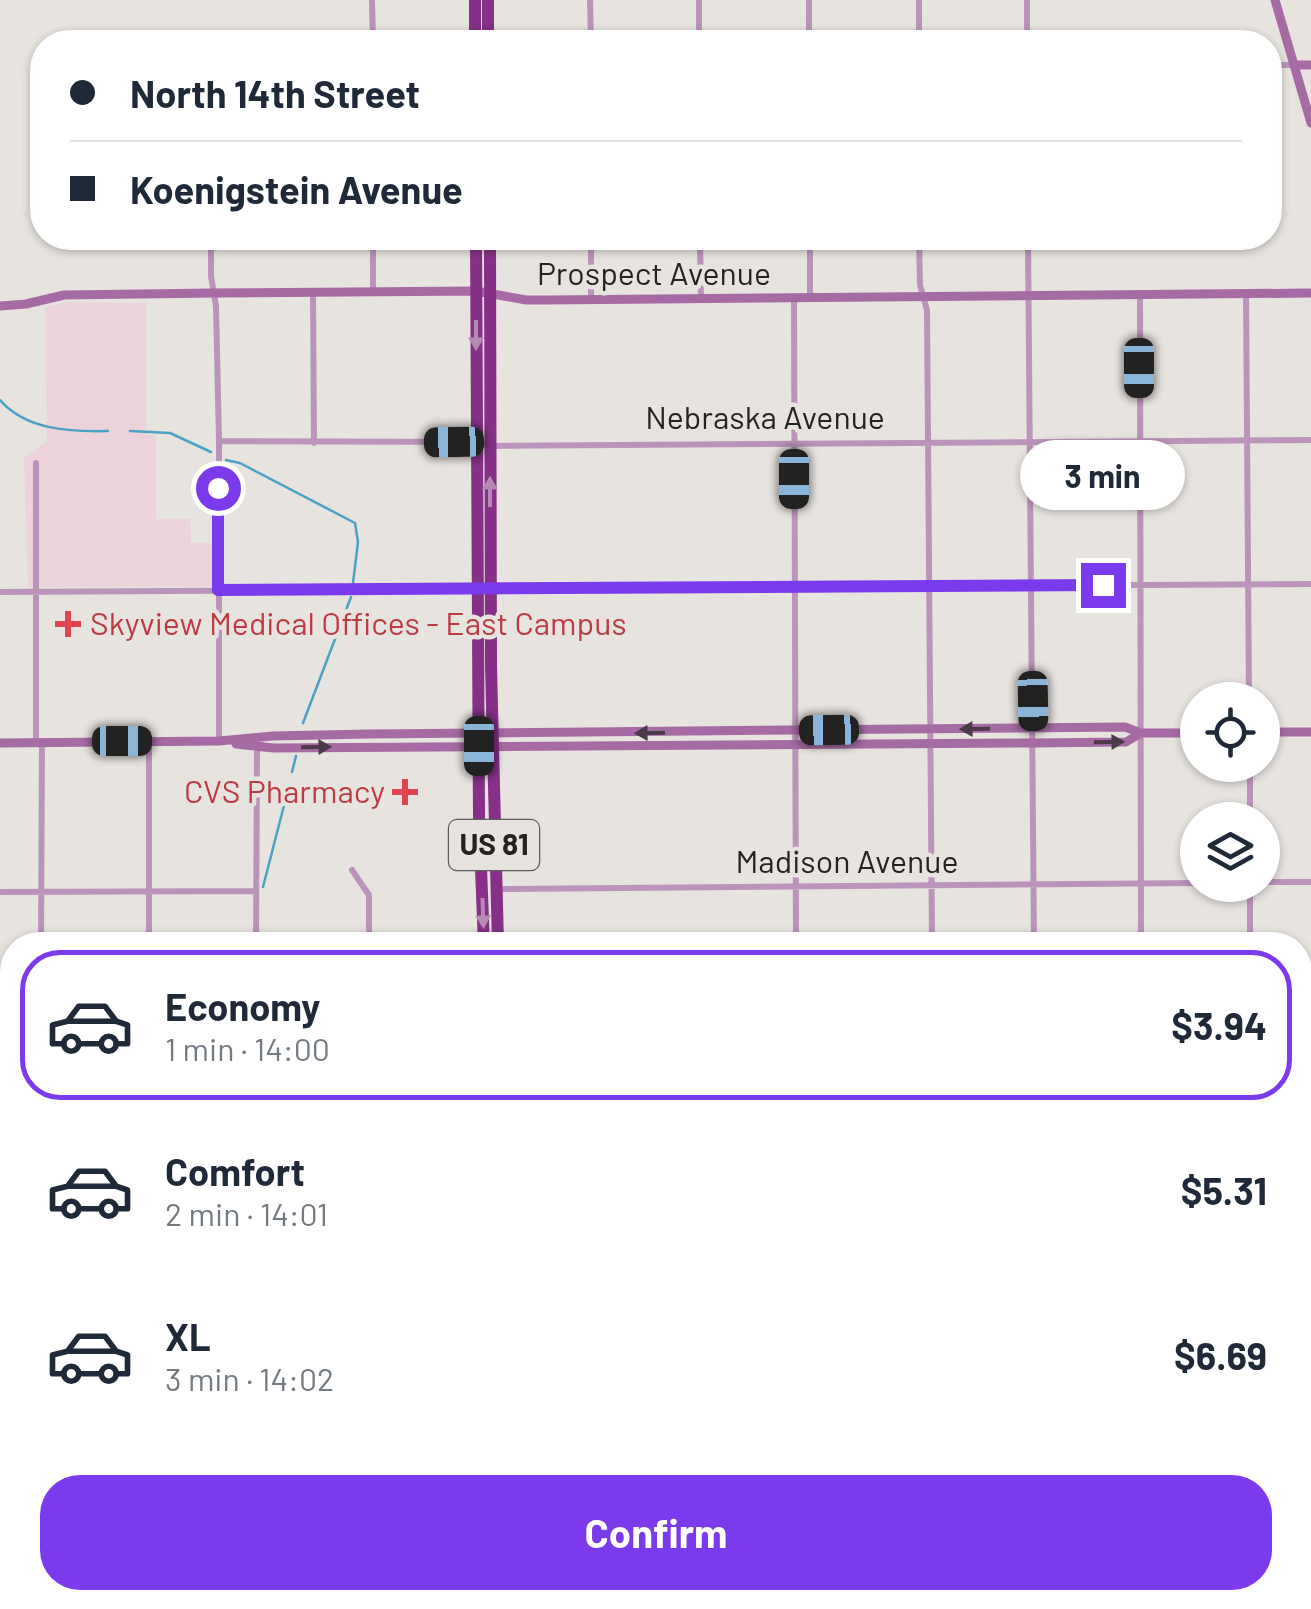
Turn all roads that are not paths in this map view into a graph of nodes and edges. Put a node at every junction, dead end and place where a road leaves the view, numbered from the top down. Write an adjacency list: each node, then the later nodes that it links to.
1 (372, 0): 10 (street)
2 (475, 0): 11 (highway)
3 (488, 0): 12 (highway)
4 (590, 0): 13 (street)
5 (699, 0): 14 (street)
6 (809, 0): 15 (street)
7 (919, 0): 16 (street)
8 (1027, 0): 17 (street)
9 (1275, 0): 20 (main road)
10 (372, 30)
11 (475, 30)
12 (488, 30)
13 (591, 30)
14 (699, 30)
15 (809, 30)
16 (919, 30)
17 (1027, 30)
18 (1311, 64): 20 (main road)
19 (1282, 65): 20 (street)
20 (1294, 65): 21 (main road)
21 (1311, 123)
22 (212, 250): 33 (street)
23 (373, 250): 34 (street)
24 (478, 250): 31 (highway, US 81)
25 (488, 250): 31 (highway, US 81)
26 (591, 250): 43 (street)
27 (700, 250): 42 (street)
28 (810, 250): 41 (street)
29 (919, 250): 39 (street)
30 (1028, 250): 38 (street)
31 (483, 291): 34 (main road, Prospect Avenue); 43 (main road, Prospect Avenue); 52 (highway, US 81)
32 (313, 292): 33 (main road, Prospect Avenue); 34 (main road, Prospect Avenue); 51 (street)
33 (214, 293): 44 (main road, Prospect Avenue); 47 (street)
34 (374, 293)
35 (1140, 294): 36 (main road, Prospect Avenue); 38 (main road, Prospect Avenue); 50 (street)
36 (1246, 294): 37 (main road, Prospect Avenue); 45 (street)
37 (1311, 294)
38 (1029, 296): 39 (main road, Prospect Avenue); 49 (street)
39 (924, 297): 41 (main road, Prospect Avenue); 48 (street)
40 (794, 298): 41 (main road, Prospect Avenue); 42 (main road, Prospect Avenue); 53 (street)
41 (810, 298)
42 (701, 299): 43 (main road, Prospect Avenue)
43 (591, 300)
44 (0, 306)
45 (1247, 440): 46 (street, Nebraska Avenue); 50 (street, Nebraska Avenue); 55 (street)
46 (1311, 440)
47 (219, 441): 51 (street, Nebraska Avenue); 62 (street)
48 (928, 442): 49 (street, Nebraska Avenue); 53 (street, Nebraska Avenue); 57 (street)
49 (1031, 442): 50 (street, Nebraska Avenue); 59 (street)
50 (1139, 442): 58 (street)
51 (314, 443): 52 (street, Nebraska Avenue)
52 (483, 444): 53 (street, Nebraska Avenue); 61 (highway, US 81)
53 (794, 444): 60 (street)
54 (36, 463): 64 (street)
55 (1248, 584): 56 (street); 58 (street); 65 (street)
56 (1311, 584)
57 (929, 585): 59 (street); 60 (street); 67 (street)
58 (1140, 585): 59 (street); 69 (street)
59 (1031, 586): 66 (street)
60 (795, 587): 61 (street); 68 (street)
61 (484, 589): 62 (street); 73 (highway, US 81)
62 (218, 590): 64 (street); 77 (street)
63 (0, 592): 64 (street)
64 (36, 592): 76 (street)
65 (1249, 682)
66 (1034, 728): 67 (main road, one-way to 67); 69 (main road); 79 (street)
67 (930, 729): 68 (main road); 78 (street)
68 (795, 731): 73 (main road, one-way to 73); 80 (street)
69 (1141, 732): 70 (main road); 79 (main road, one-way to 69); 87 (street)
70 (1180, 732)
71 (1280, 732): 72 (main road)
72 (1311, 732)
73 (486, 740): 77 (main road); 80 (main road); 81 (main road, one-way to 73); 90 (highway, US 81); 100 (highway, US 81, one-way to 100)
74 (149, 741): 76 (main road); 77 (main road); 94 (street)
75 (0, 742): 76 (main road)
76 (39, 742): 93 (street)
77 (219, 742): 81 (main road)
78 (931, 743): 79 (main road); 80 (main road); 88 (street)
79 (1034, 743): 86 (street)
80 (795, 744): 89 (street)
81 (256, 746): 91 (street)
82 (352, 870): 99 (street)
83 (1280, 882): 84 (street)
84 (1311, 882)
85 (1180, 883): 87 (street, Madison Avenue)
86 (1034, 884): 87 (street, Madison Avenue); 88 (street, Madison Avenue); 104 (street)
87 (1140, 884): 105 (street)
88 (932, 886): 89 (street, Madison Avenue); 103 (street)
89 (796, 887): 90 (street, Madison Avenue); 102 (street)
90 (496, 889): 101 (highway, US 81)
91 (256, 891): 94 (street); 98 (street)
92 (0, 892): 93 (street)
93 (41, 892): 94 (street); 96 (street)
94 (149, 892): 97 (street)
95 (1250, 902): 106 (street)
96 (42, 932)
97 (150, 932)
98 (256, 932)
99 (370, 932)
100 (484, 932)
101 (498, 932)
102 (796, 932)
103 (932, 932)
104 (1034, 932)
105 (1141, 932)
106 (1250, 932)

